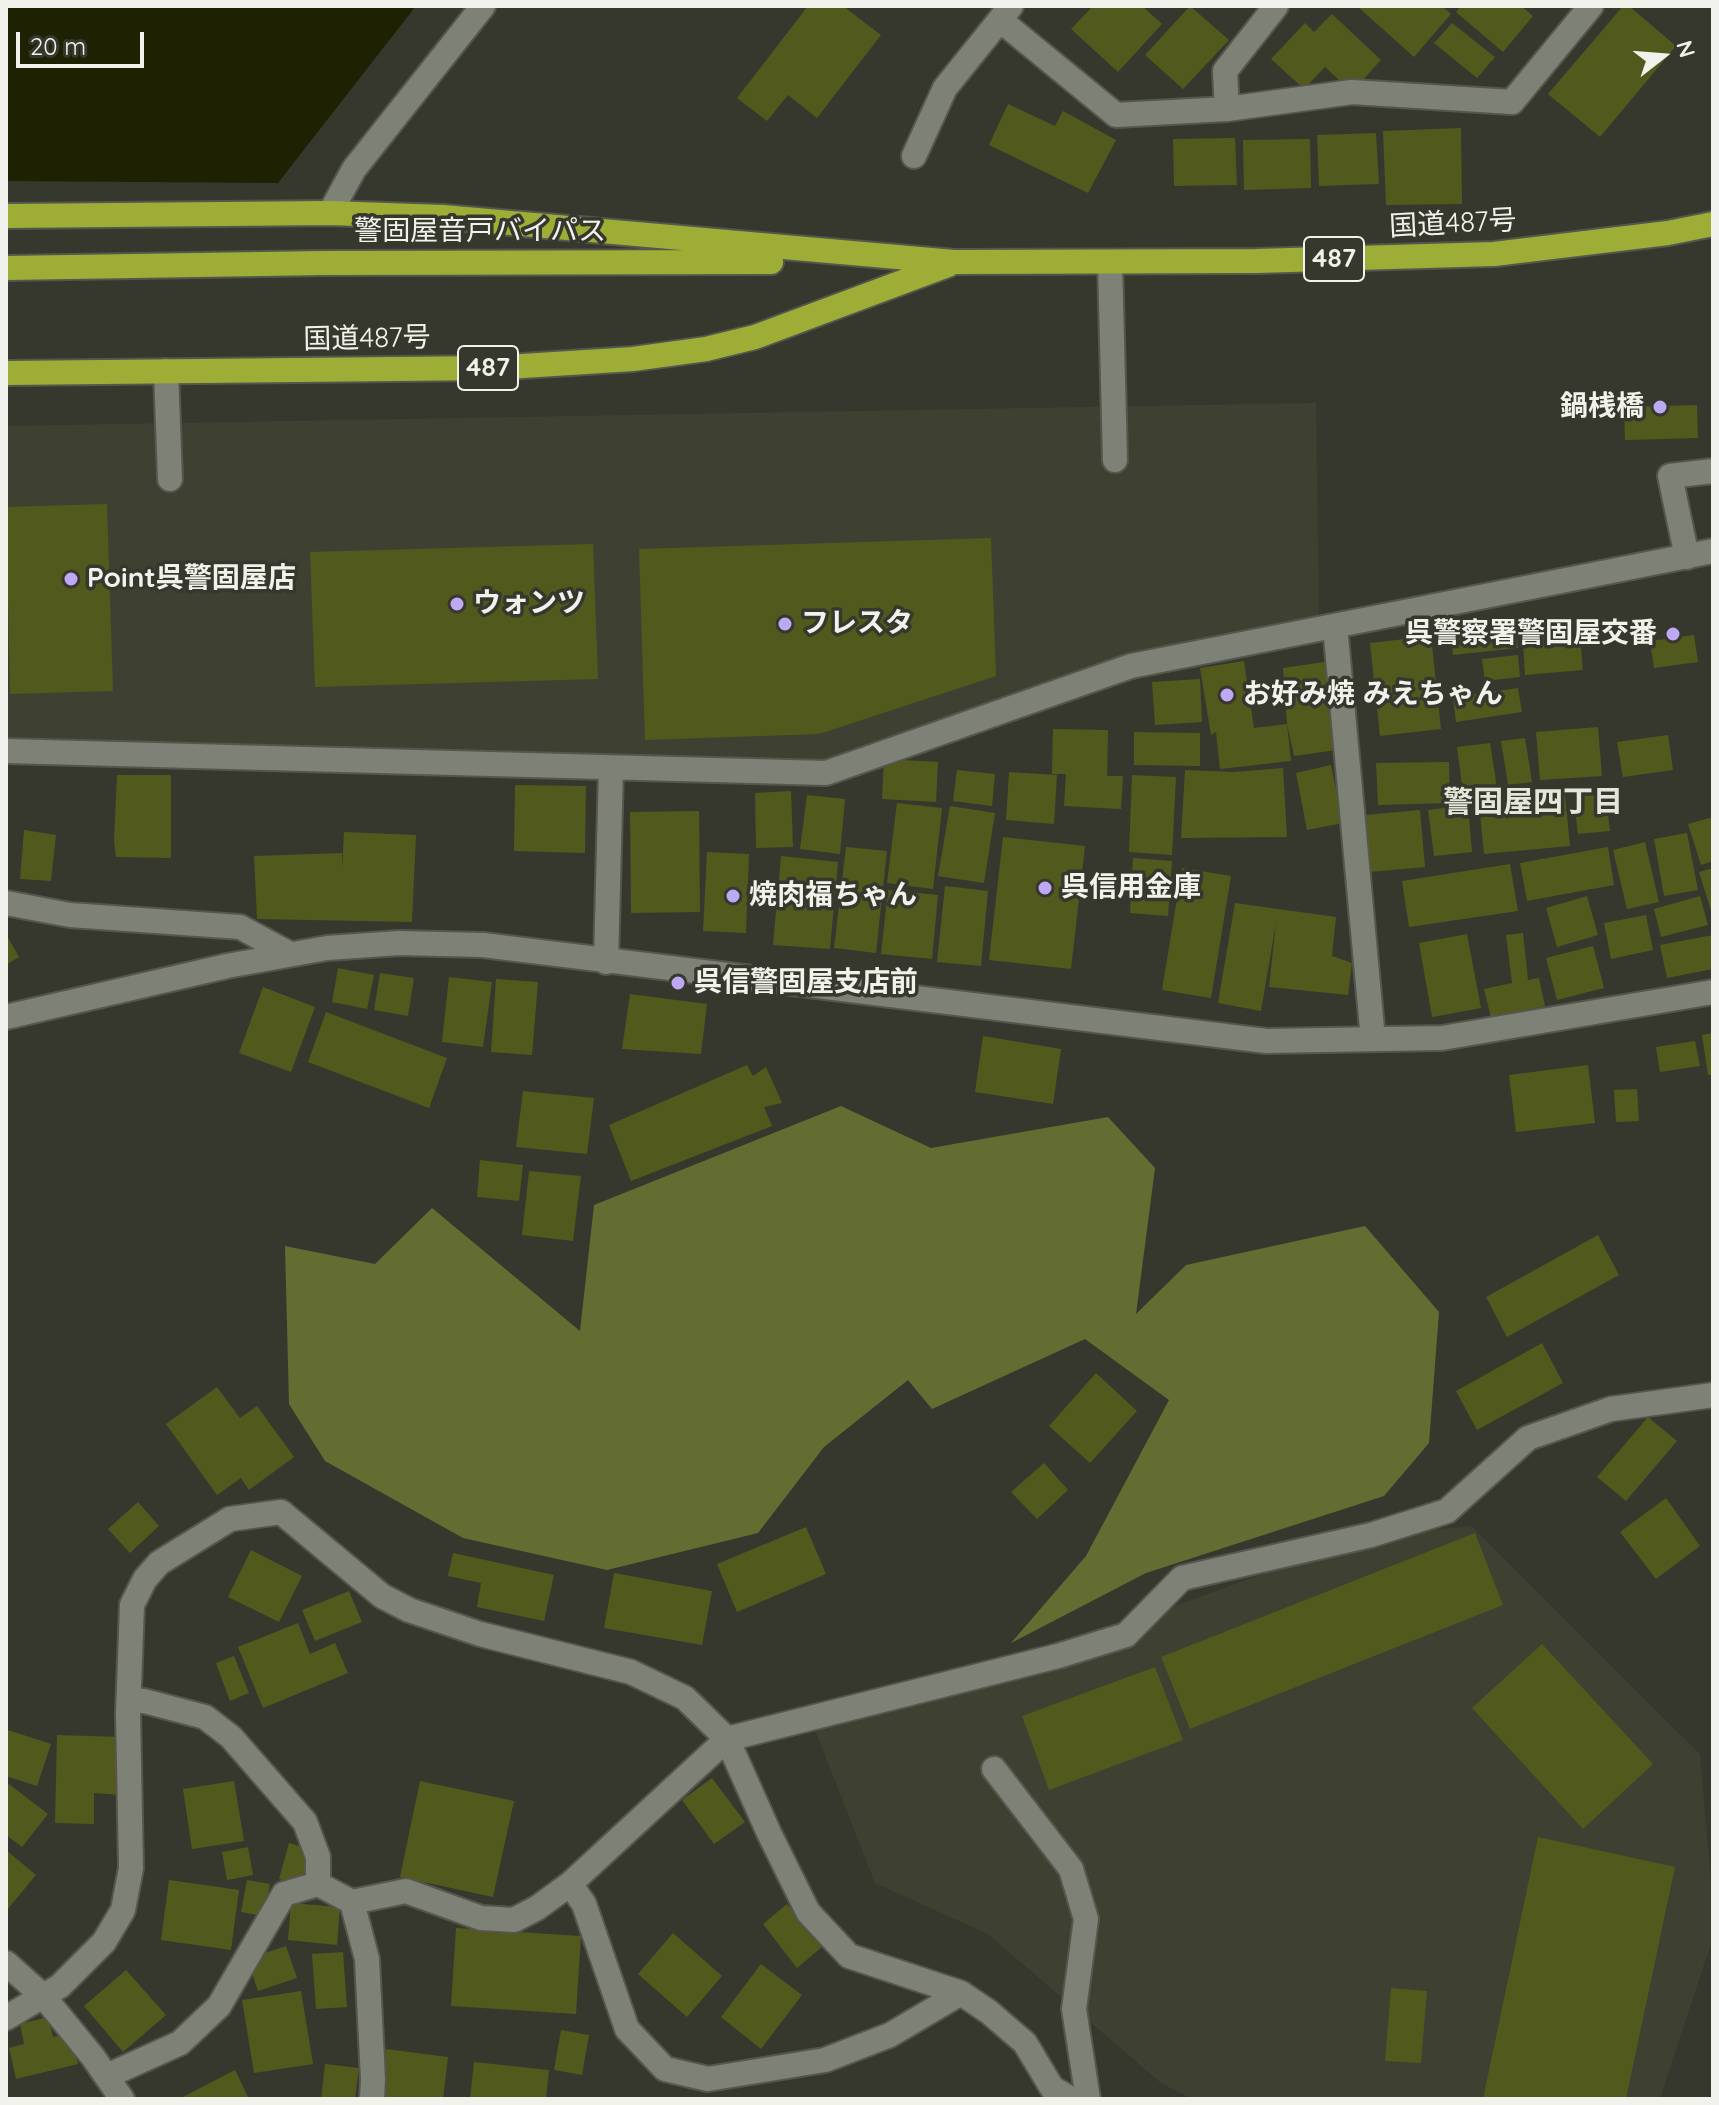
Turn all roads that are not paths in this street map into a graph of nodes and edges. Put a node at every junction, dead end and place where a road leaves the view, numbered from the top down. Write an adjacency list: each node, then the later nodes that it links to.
1 (483, 6): 7 (street)
2 (1276, 6): 5 (street)
3 (1591, 6): 5 (street)
4 (1005, 13): 5 (street); 6 (street)
5 (1227, 109)
6 (914, 156)
7 (330, 213): 8 (highway, 国道487号 / 487); 10 (highway, 国道487号 / 487)
8 (6, 216)
9 (1713, 224): 11 (highway, 国道487号 / 487)
10 (954, 262): 11 (highway, 国道487号 / 487); 12 (highway, 警固屋音戸バイパス / 487); 13 (highway, 国道487号 / 487)
11 (1110, 262): 15 (street)
12 (6, 268)
13 (166, 371): 14 (highway, 国道487号 / 487); 17 (street)
14 (6, 373)
15 (1115, 460)
16 (1713, 471): 19 (street)
17 (170, 479)
18 (1713, 551): 19 (street)
19 (1687, 557): 20 (street)
20 (1335, 626): 22 (street); 28 (street)
21 (6, 751): 22 (street)
22 (611, 768): 25 (street)
23 (6, 903): 24 (street)
24 (290, 954): 25 (street); 27 (street)
25 (606, 962): 28 (street)
26 (1713, 992): 28 (street)
27 (6, 1017)
28 (1373, 1039)
29 (1713, 1395): 31 (street)
30 (130, 1700): 31 (street); 33 (street); 38 (street)
31 (727, 1739): 34 (street); 37 (street)
32 (994, 1769): 44 (street)
33 (318, 1884): 35 (street); 40 (street)
34 (570, 1884): 35 (street); 37 (street)
35 (352, 1902): 42 (street)
36 (6, 1963): 38 (street)
37 (961, 1993): 43 (street)
38 (44, 1997): 39 (street); 40 (street)
39 (6, 2018)
40 (107, 2076): 41 (street)
41 (122, 2099)
42 (372, 2099)
43 (1071, 2099)
44 (1088, 2099)

